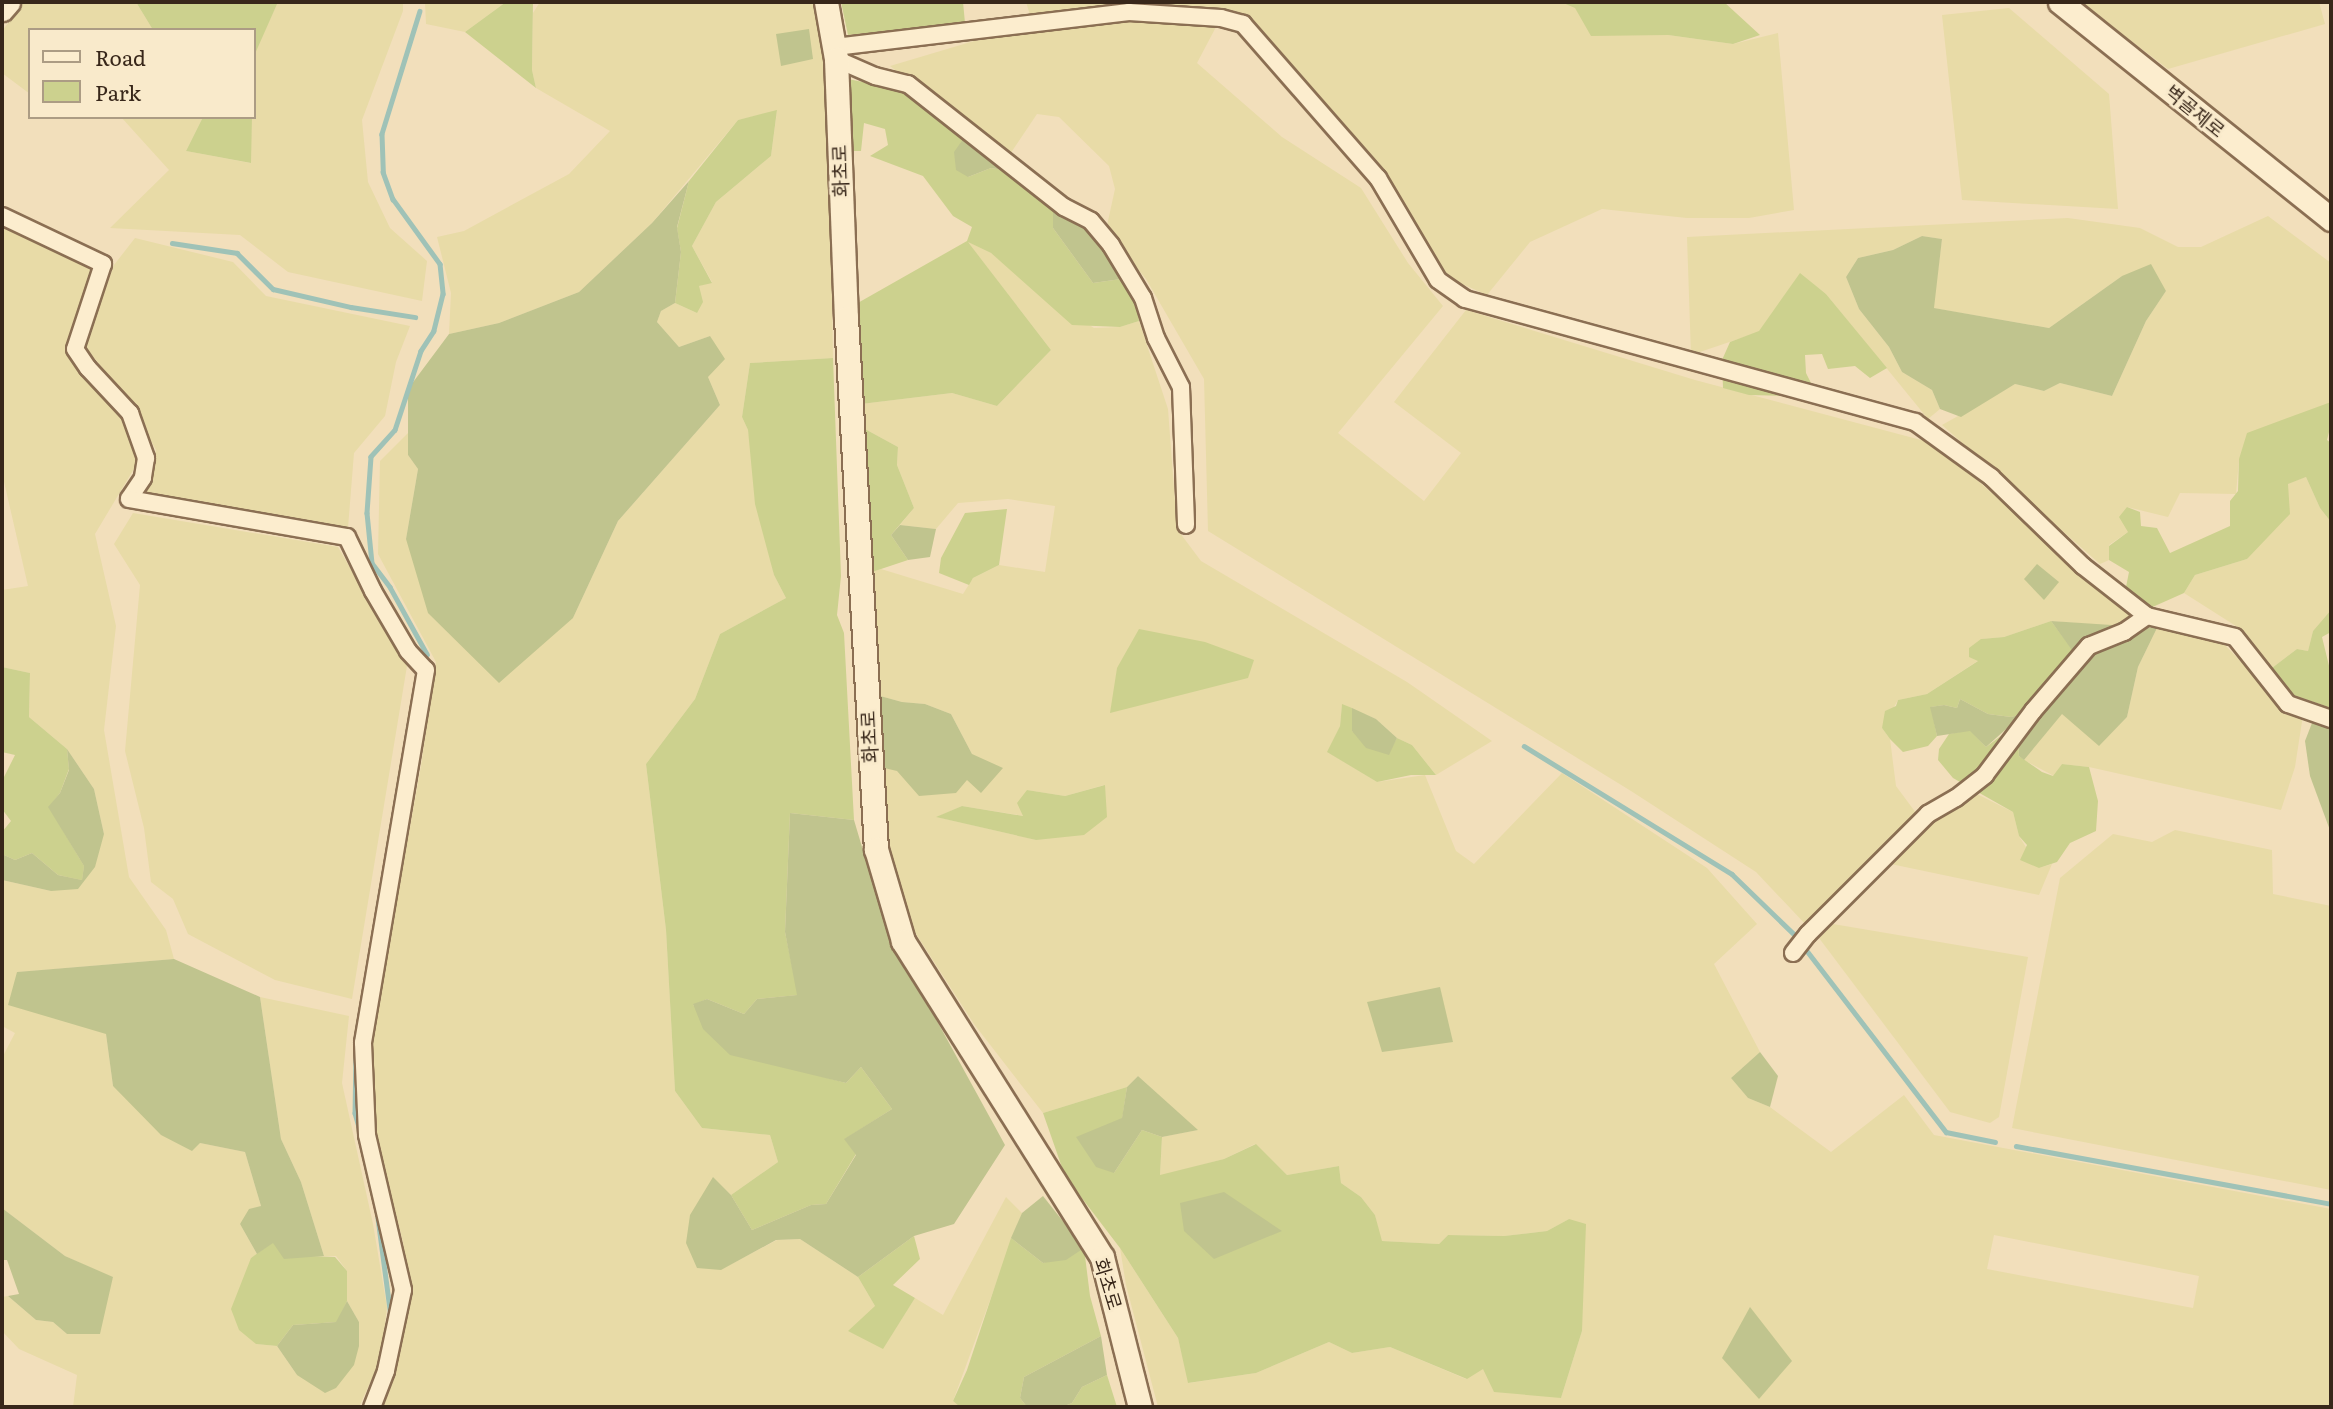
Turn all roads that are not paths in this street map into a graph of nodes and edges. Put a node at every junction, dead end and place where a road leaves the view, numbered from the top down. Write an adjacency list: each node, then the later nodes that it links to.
1 (8, 2): 4 (street)
2 (826, 2): 5 (street, 화초로)
3 (2060, 2): 7 (street, 벽골제로)
4 (2, 9)
5 (836, 53): 8 (street); 9 (street); 13 (street, 화초로)
6 (2, 216): 12 (street)
7 (2331, 219)
8 (1186, 525)
9 (2147, 616): 10 (street); 11 (street)
10 (2331, 719)
11 (1793, 953)
12 (372, 1407)
13 (1140, 1407)

